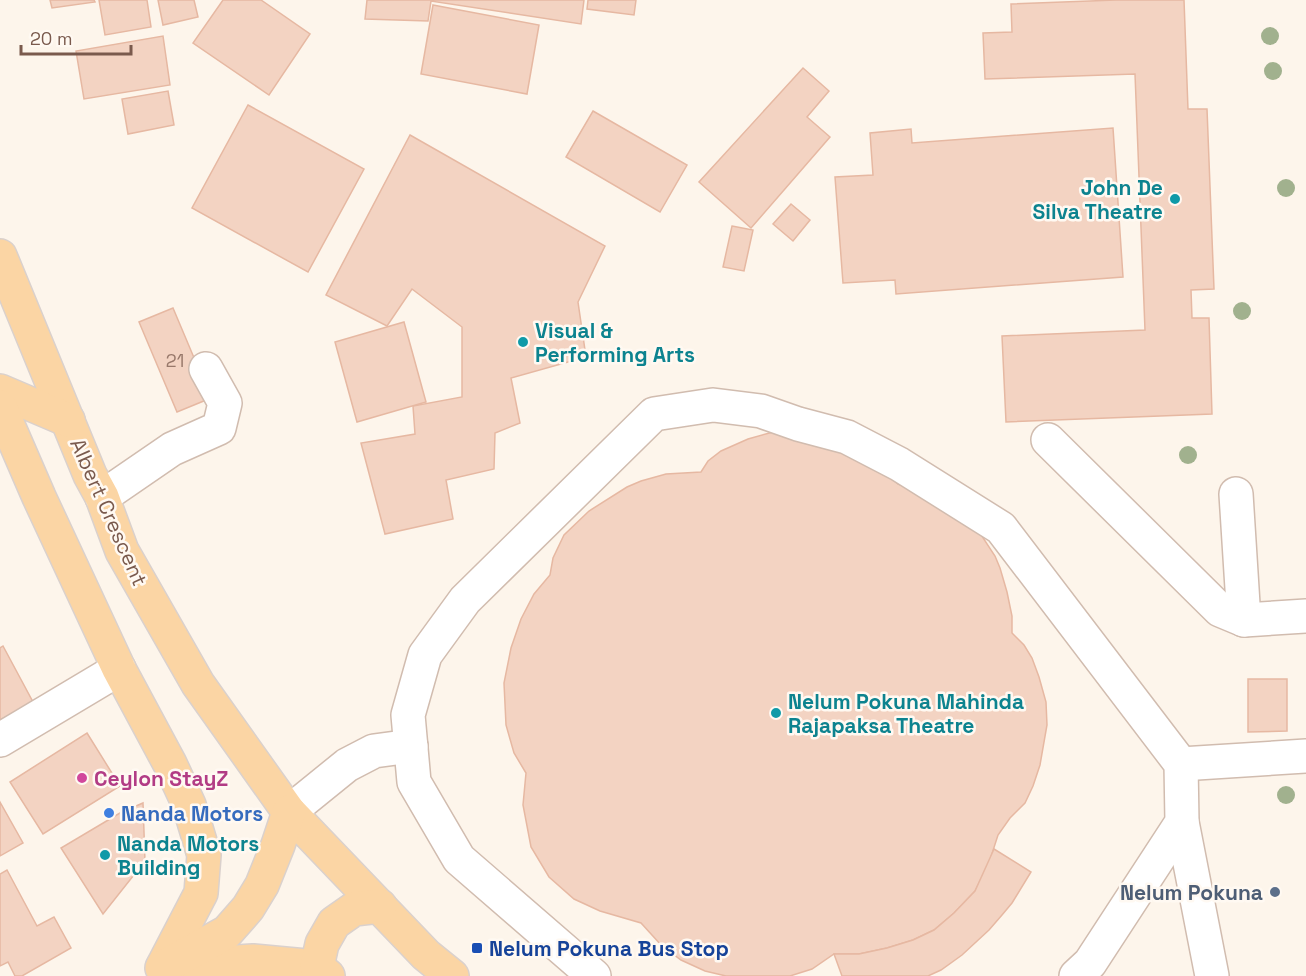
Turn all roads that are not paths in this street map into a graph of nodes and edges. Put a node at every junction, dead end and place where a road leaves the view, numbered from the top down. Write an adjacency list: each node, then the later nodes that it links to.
1 (0, 255): 5 (main road, Albert Crescent)
2 (206, 369): 8 (street)
3 (0, 391): 5 (main road)
4 (0, 408): 11 (main road)
5 (68, 420): 8 (main road, Albert Crescent)
6 (1048, 440): 10 (street)
7 (1236, 494): 10 (street)
8 (102, 497): 16 (main road, Albert Crescent)
9 (1306, 616): 10 (street)
10 (1244, 620)
11 (119, 669): 12 (street); 19 (main road)
12 (0, 740)
13 (411, 746): 15 (street); 16 (street); 22 (street)
14 (1306, 756): 15 (street)
15 (1181, 764): 17 (street)
16 (290, 812): 18 (main road, Albert Crescent); 19 (main road)
17 (1182, 822): 23 (street); 24 (street)
18 (380, 906): 20 (main road); 21 (main road, Albert Crescent)
19 (157, 971): 20 (main road)
20 (323, 972)
21 (452, 976)
22 (594, 976)
23 (1076, 976)
24 (1212, 976)

